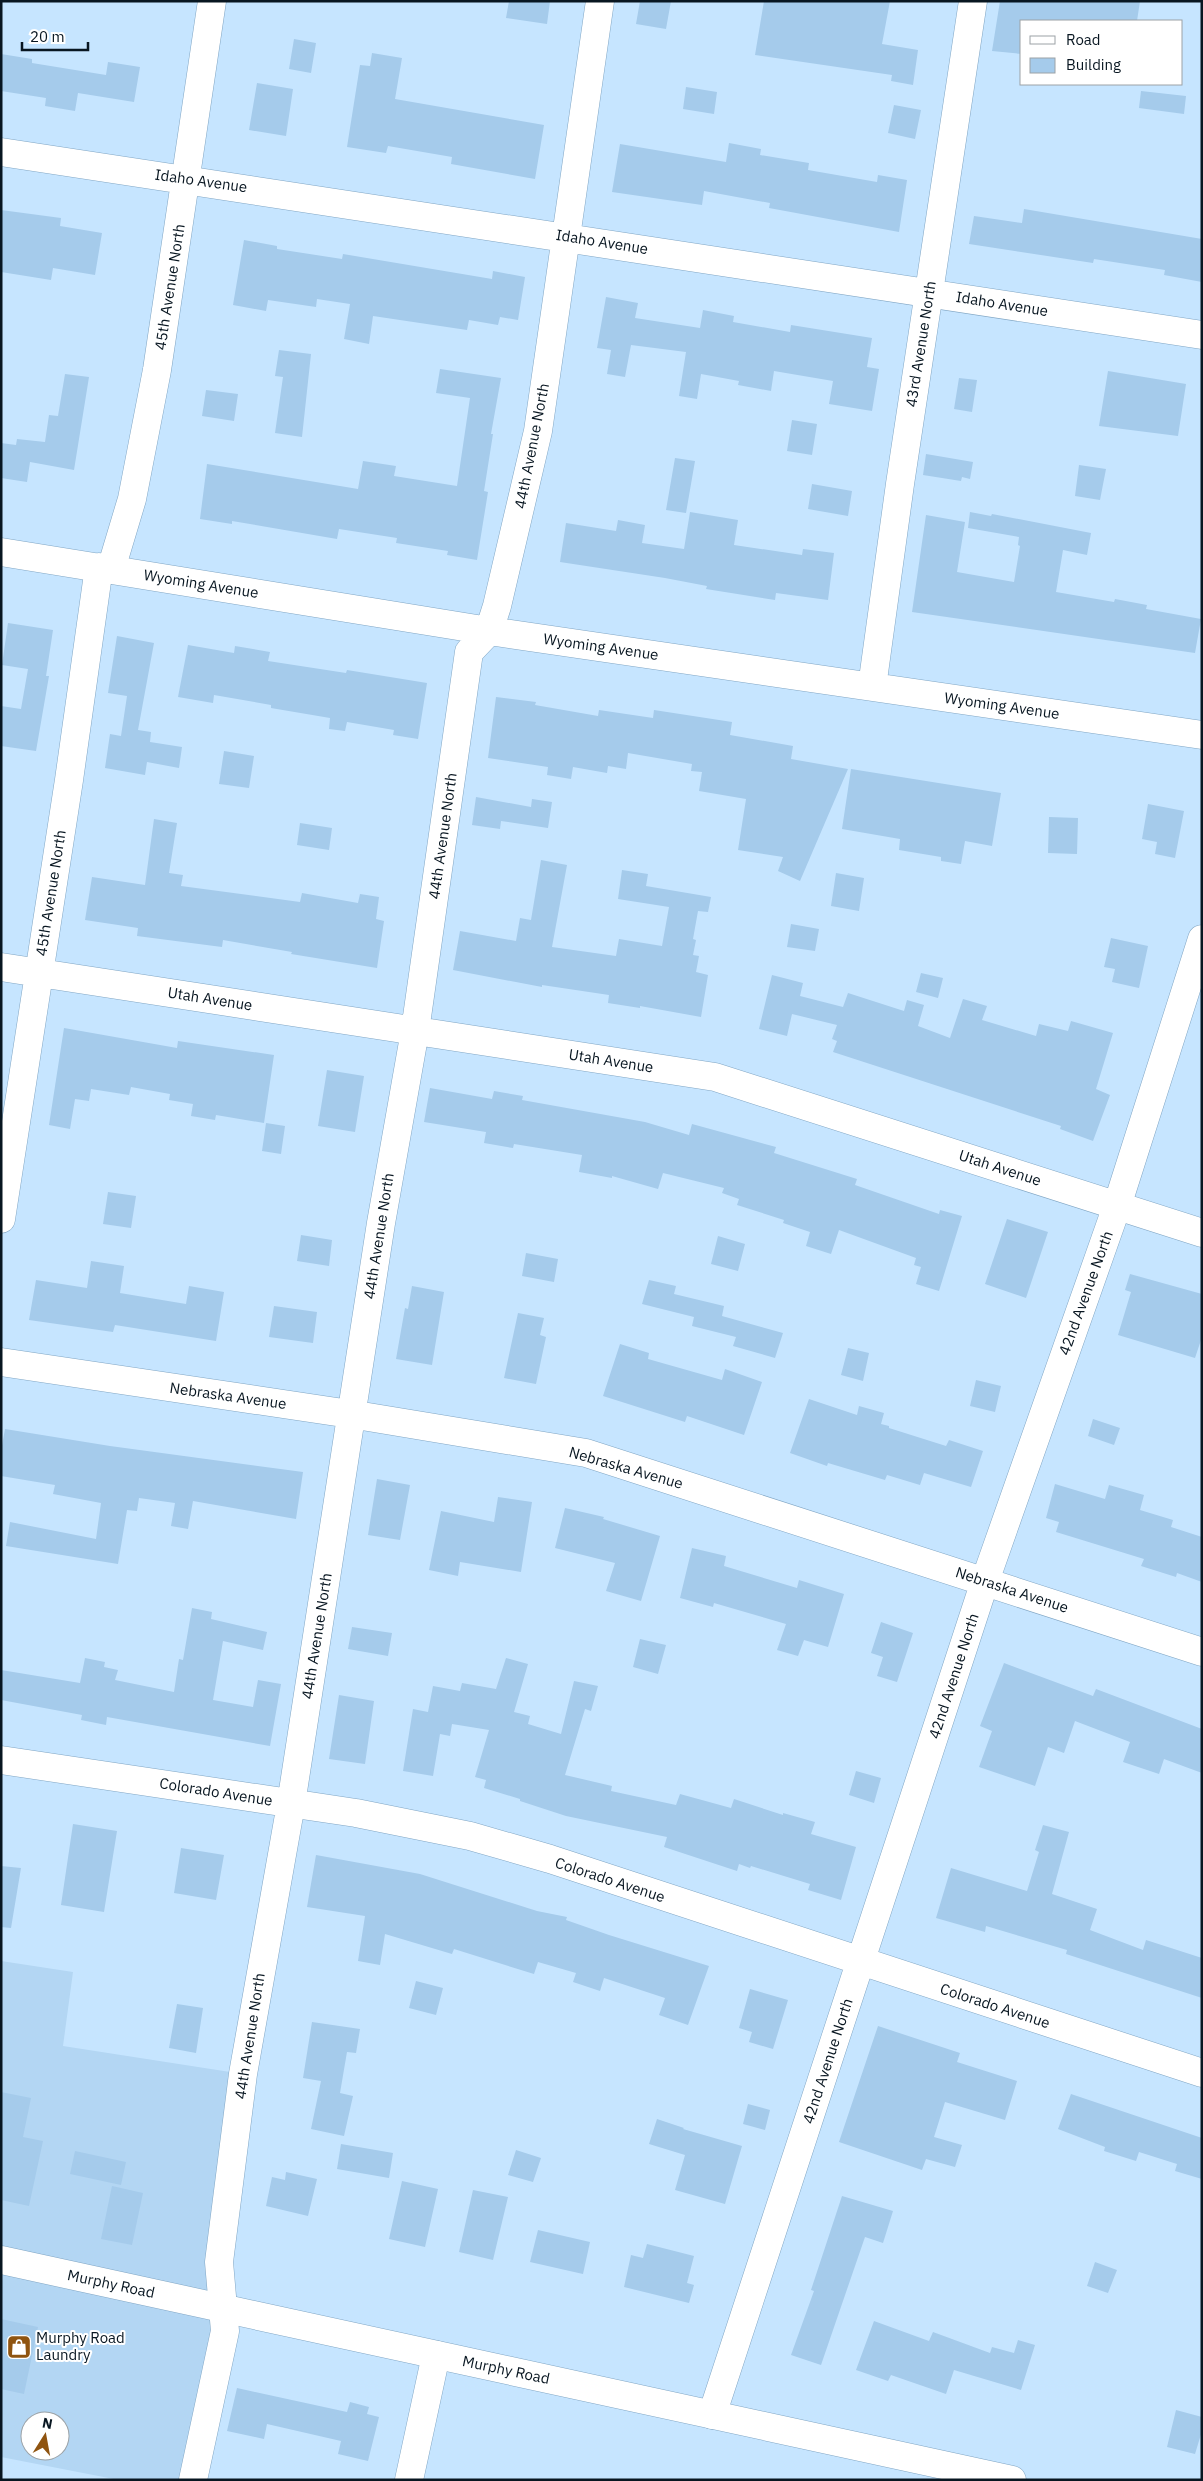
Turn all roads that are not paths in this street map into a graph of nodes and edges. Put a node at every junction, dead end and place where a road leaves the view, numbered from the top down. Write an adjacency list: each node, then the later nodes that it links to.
1 (212, 1): 5 (street, 45th Avenue North)
2 (600, 1): 6 (street, 44th Avenue North)
3 (973, 1): 7 (street, 43rd Avenue North)
4 (1, 152): 5 (street, Idaho Avenue)
5 (187, 179): 6 (street, Idaho Avenue); 10 (street, 45th Avenue North)
6 (567, 236): 7 (street, Idaho Avenue); 11 (street, 44th Avenue North)
7 (929, 293): 8 (street, Idaho Avenue); 12 (street, 43rd Avenue North)
8 (1202, 334)
9 (1, 552): 10 (street, Wyoming Avenue)
10 (105, 568): 11 (street, Wyoming Avenue); 16 (street, 45th Avenue North)
11 (489, 631): 12 (street, Wyoming Avenue); 17 (street, 44th Avenue North)
12 (872, 687): 13 (street, Wyoming Avenue)
13 (1202, 735)
14 (1202, 939): 18 (street, 42nd Avenue North)
15 (1, 967): 16 (street, Utah Avenue)
16 (38, 972): 17 (street, Utah Avenue); 19 (street, 45th Avenue North)
17 (415, 1031): 18 (street, Utah Avenue); 22 (street, 44th Avenue North)
18 (1117, 1206): 20 (street, Utah Avenue); 23 (street, 42nd Avenue North)
19 (1, 1219)
20 (1202, 1233)
21 (1, 1362): 22 (street, Nebraska Avenue)
22 (350, 1414): 23 (street, Nebraska Avenue); 26 (street, 44th Avenue North)
23 (985, 1581): 24 (street, Nebraska Avenue); 27 (street, 42nd Avenue North)
24 (1202, 1652)
25 (1, 1760): 26 (street, Colorado Avenue)
26 (291, 1804): 27 (street, Colorado Avenue); 30 (street, 44th Avenue North)
27 (860, 1963): 28 (street, Colorado Avenue); 32 (street, 42nd Avenue North)
28 (1202, 2073)
29 (1, 2260): 30 (street, Murphy Road)
30 (223, 2307): 31 (street, Murphy Road); 33 (street, 44th Avenue North)
31 (436, 2355): 32 (street, Murphy Road); 34 (street)
32 (712, 2415): 35 (street, Murphy Road)
33 (193, 2480)
34 (409, 2480)
35 (1012, 2480)

